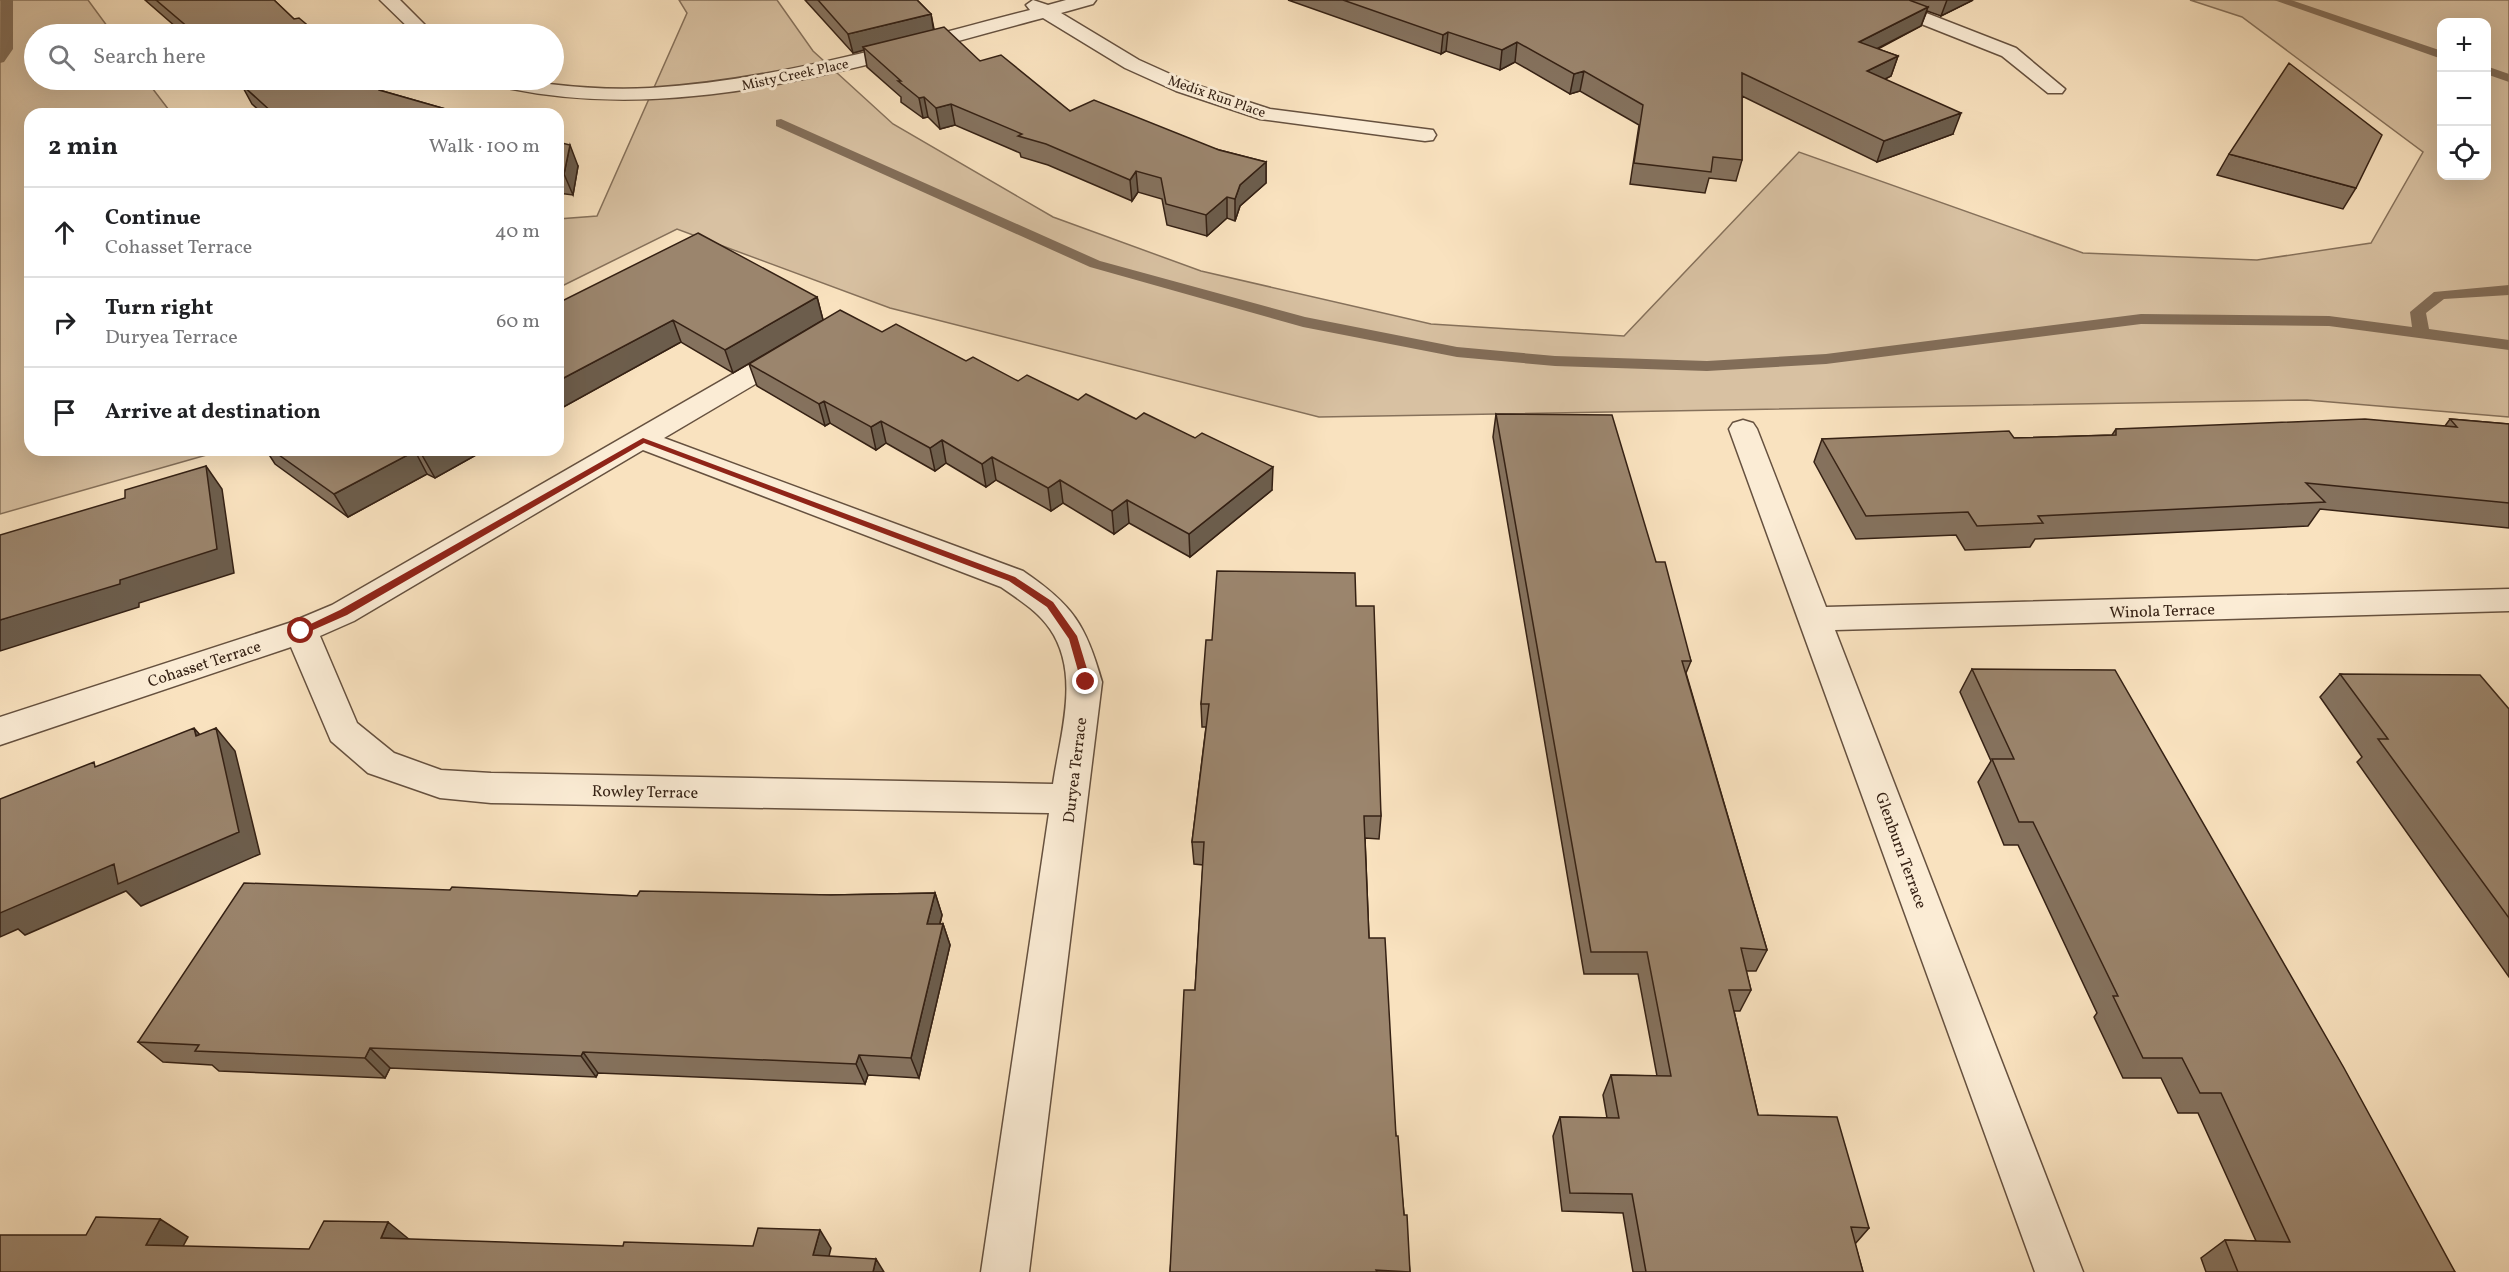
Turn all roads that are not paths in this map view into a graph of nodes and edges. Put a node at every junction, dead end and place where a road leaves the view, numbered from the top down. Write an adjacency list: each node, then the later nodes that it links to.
1 (389, 0): 5 (street)
2 (1088, 0): 4 (street, Misty Creek Place)
3 (1877, 0): 6 (street)
4 (1037, 6): 7 (street, Misty Creek Place); 8 (street, Medix Run Place)
5 (414, 24)
6 (2055, 89)
7 (546, 90)
8 (1425, 135)
9 (815, 337): 11 (street, Cohasset Terrace)
10 (1743, 429): 13 (street, Glenburn Terrace)
11 (643, 440): 14 (street, Cohasset Terrace); 16 (street, Duryea Terrace)
12 (2508, 600): 13 (street, Winola Terrace)
13 (1815, 620): 18 (street, Glenburn Terrace)
14 (301, 631): 15 (street, Cohasset Terrace); 16 (street, Rowley Terrace)
15 (0, 731)
16 (1071, 799): 17 (street, Duryea Terrace)
17 (1005, 1272)
18 (2059, 1272)

